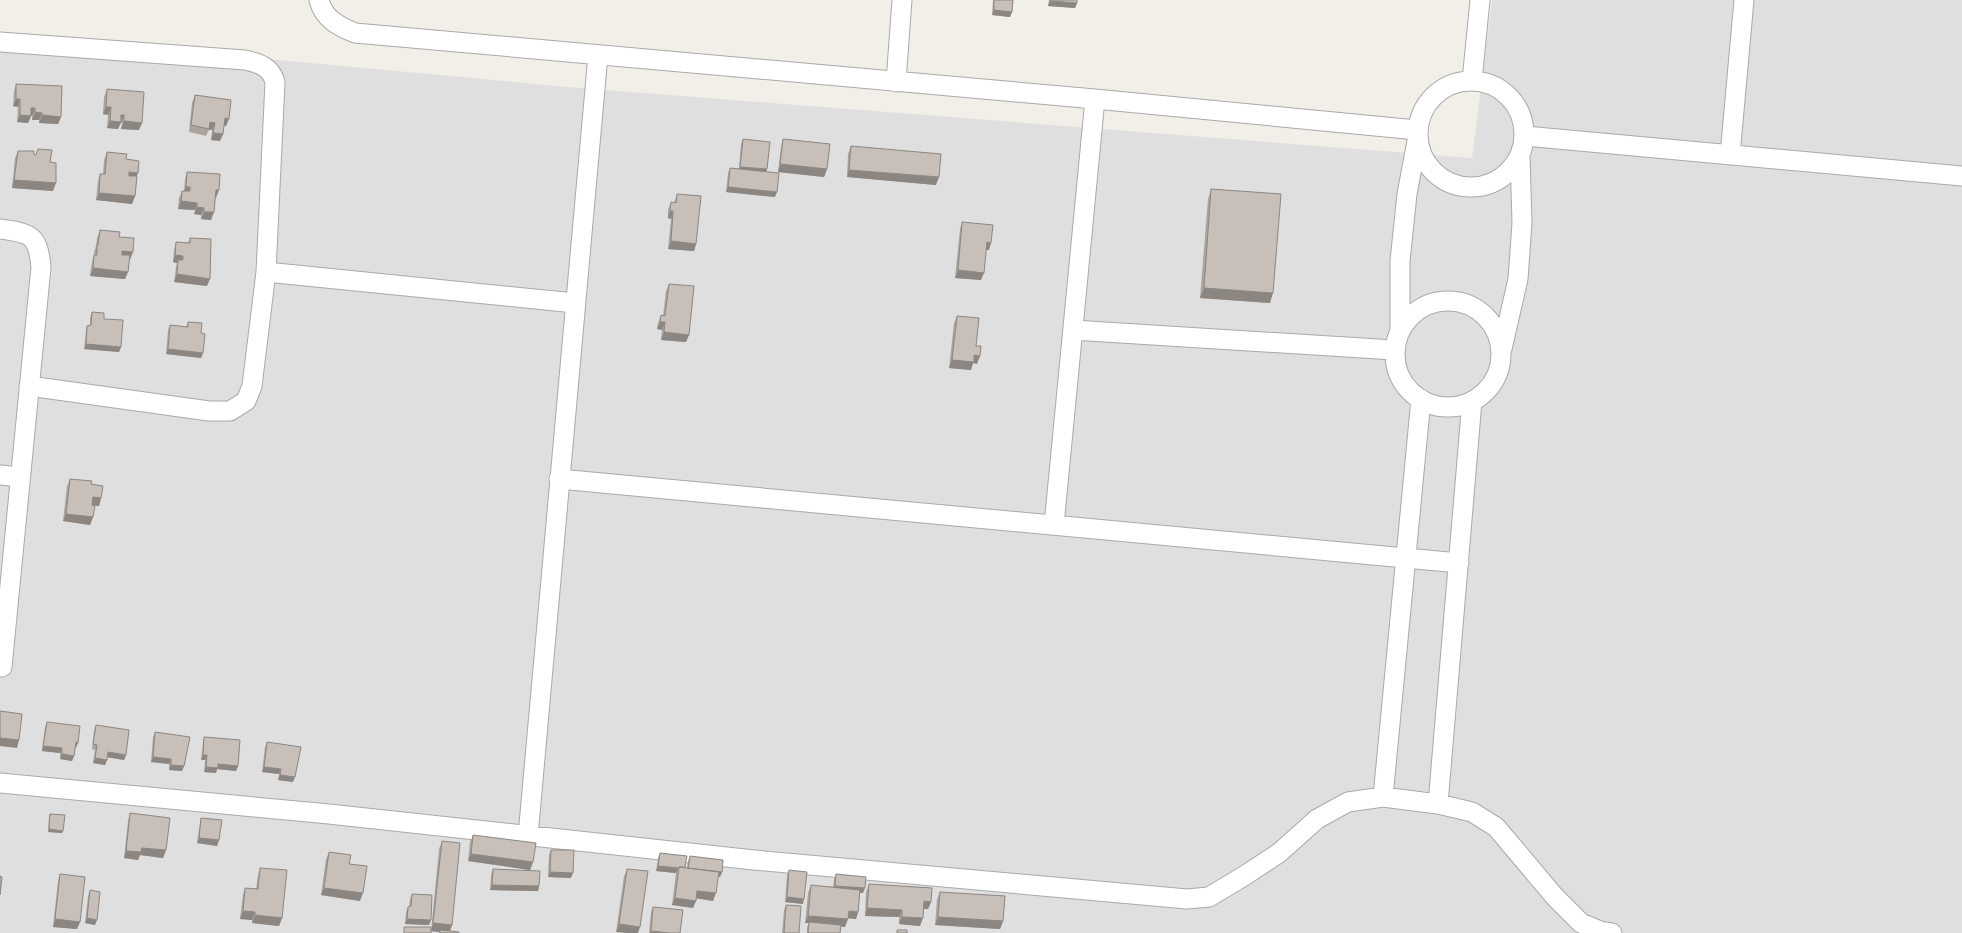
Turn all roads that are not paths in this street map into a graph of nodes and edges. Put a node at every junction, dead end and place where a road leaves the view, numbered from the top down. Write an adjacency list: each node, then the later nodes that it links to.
1 (319, 0): 6 (lane)
2 (902, 0): 8 (lane)
3 (1480, 0): 7 (lane)
4 (1744, 0): 12 (lane)
5 (0, 42): 16 (lane)
6 (598, 55): 8 (lane); 17 (lane)
7 (1472, 81): 10 (lane); 11 (lane)
8 (896, 82): 9 (lane)
9 (1095, 99): 10 (lane); 18 (lane)
10 (1417, 136): 13 (lane); 19 (lane)
11 (1525, 136): 12 (lane); 13 (lane)
12 (1730, 155): 14 (lane)
13 (1520, 156): 20 (lane)
14 (1962, 176)
15 (0, 229): 22 (lane)
16 (266, 272): 17 (lane); 22 (lane)
17 (575, 303): 27 (lane)
18 (1073, 330): 21 (lane); 28 (lane)
19 (1400, 330): 20 (lane); 21 (lane)
20 (1502, 349): 24 (lane)
21 (1394, 350): 23 (lane)
22 (29, 386): 26 (lane)
23 (1421, 399): 24 (lane); 29 (lane)
24 (1472, 401): 30 (lane)
25 (0, 475): 26 (lane)
26 (20, 477): 31 (lane)
27 (559, 479): 28 (lane); 35 (lane)
28 (1054, 525): 29 (lane)
29 (1406, 558): 30 (lane); 33 (lane)
30 (1459, 563): 34 (lane)
31 (2, 667)
32 (0, 783): 35 (lane)
33 (1383, 797): 34 (lane); 35 (lane)
34 (1438, 804): 36 (lane)
35 (528, 836)
36 (1612, 933)

